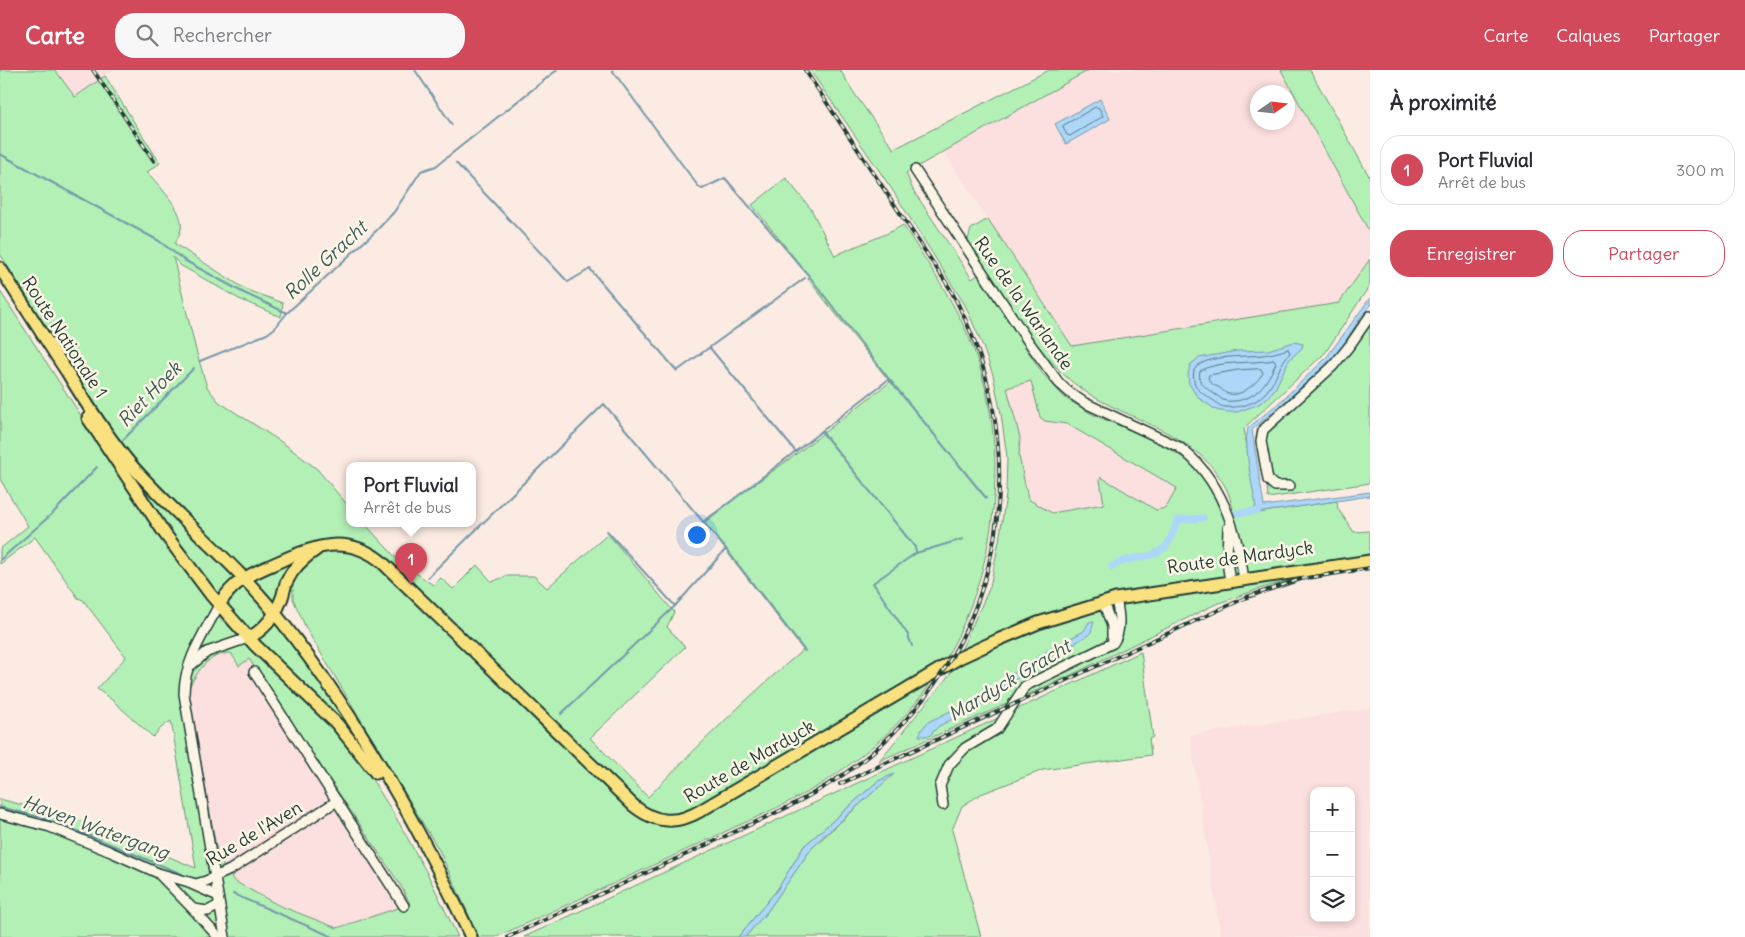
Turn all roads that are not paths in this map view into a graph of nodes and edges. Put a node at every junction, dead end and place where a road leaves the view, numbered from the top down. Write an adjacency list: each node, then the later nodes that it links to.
1 (915, 170): 6 (street, Rue de la Warlande)
2 (0, 268): 10 (main road, Route Nationale 1)
3 (0, 281): 15 (main road, Route Nationale 1)
4 (1369, 318): 5 (street)
5 (1290, 486)
6 (1222, 501): 9 (street, Rue de la Warlande); 11 (street, Rue de la Warlande)
7 (326, 546): 10 (main road, Route de Mardyck); 12 (main road); 14 (main road, Route de Mardyck)
8 (1370, 559): 9 (main road, Route de Mardyck)
9 (1243, 576): 11 (main road, Route de Mardyck)
10 (244, 578): 15 (main road, Route de Mardyck); 16 (main road, Route Nationale 1)
11 (1229, 578): 13 (main road, Route de Mardyck)
12 (283, 595): 16 (main road); 17 (main road)
13 (1116, 599): 14 (main road, Route de Mardyck); 19 (street)
14 (1103, 602): 19 (street)
15 (219, 605): 18 (main road, Route Nationale 1); 20 (street)
16 (275, 612): 17 (main road, Route Nationale 1); 18 (main road)
17 (294, 636): 31 (main road)
18 (248, 638): 20 (street); 31 (main road, Route Nationale 1)
19 (1101, 650): 23 (street)
20 (188, 668): 26 (street)
21 (254, 672): 22 (street)
22 (337, 801): 26 (street, Rue de l'Aven); 29 (street)
23 (942, 805)
24 (0, 814): 25 (street, Rue de l'Aven)
25 (158, 873): 27 (street, Rue de l'Aven); 30 (street, Rue de l'Aven)
26 (214, 876): 27 (street, Rue de l'Aven); 28 (street)
27 (186, 882): 28 (street, Rue de l'Aven)
28 (219, 901): 30 (street); 33 (street)
29 (404, 906)
30 (193, 909): 32 (street, Rue de l'Aven)
31 (467, 936)
32 (218, 937)
33 (225, 937)

